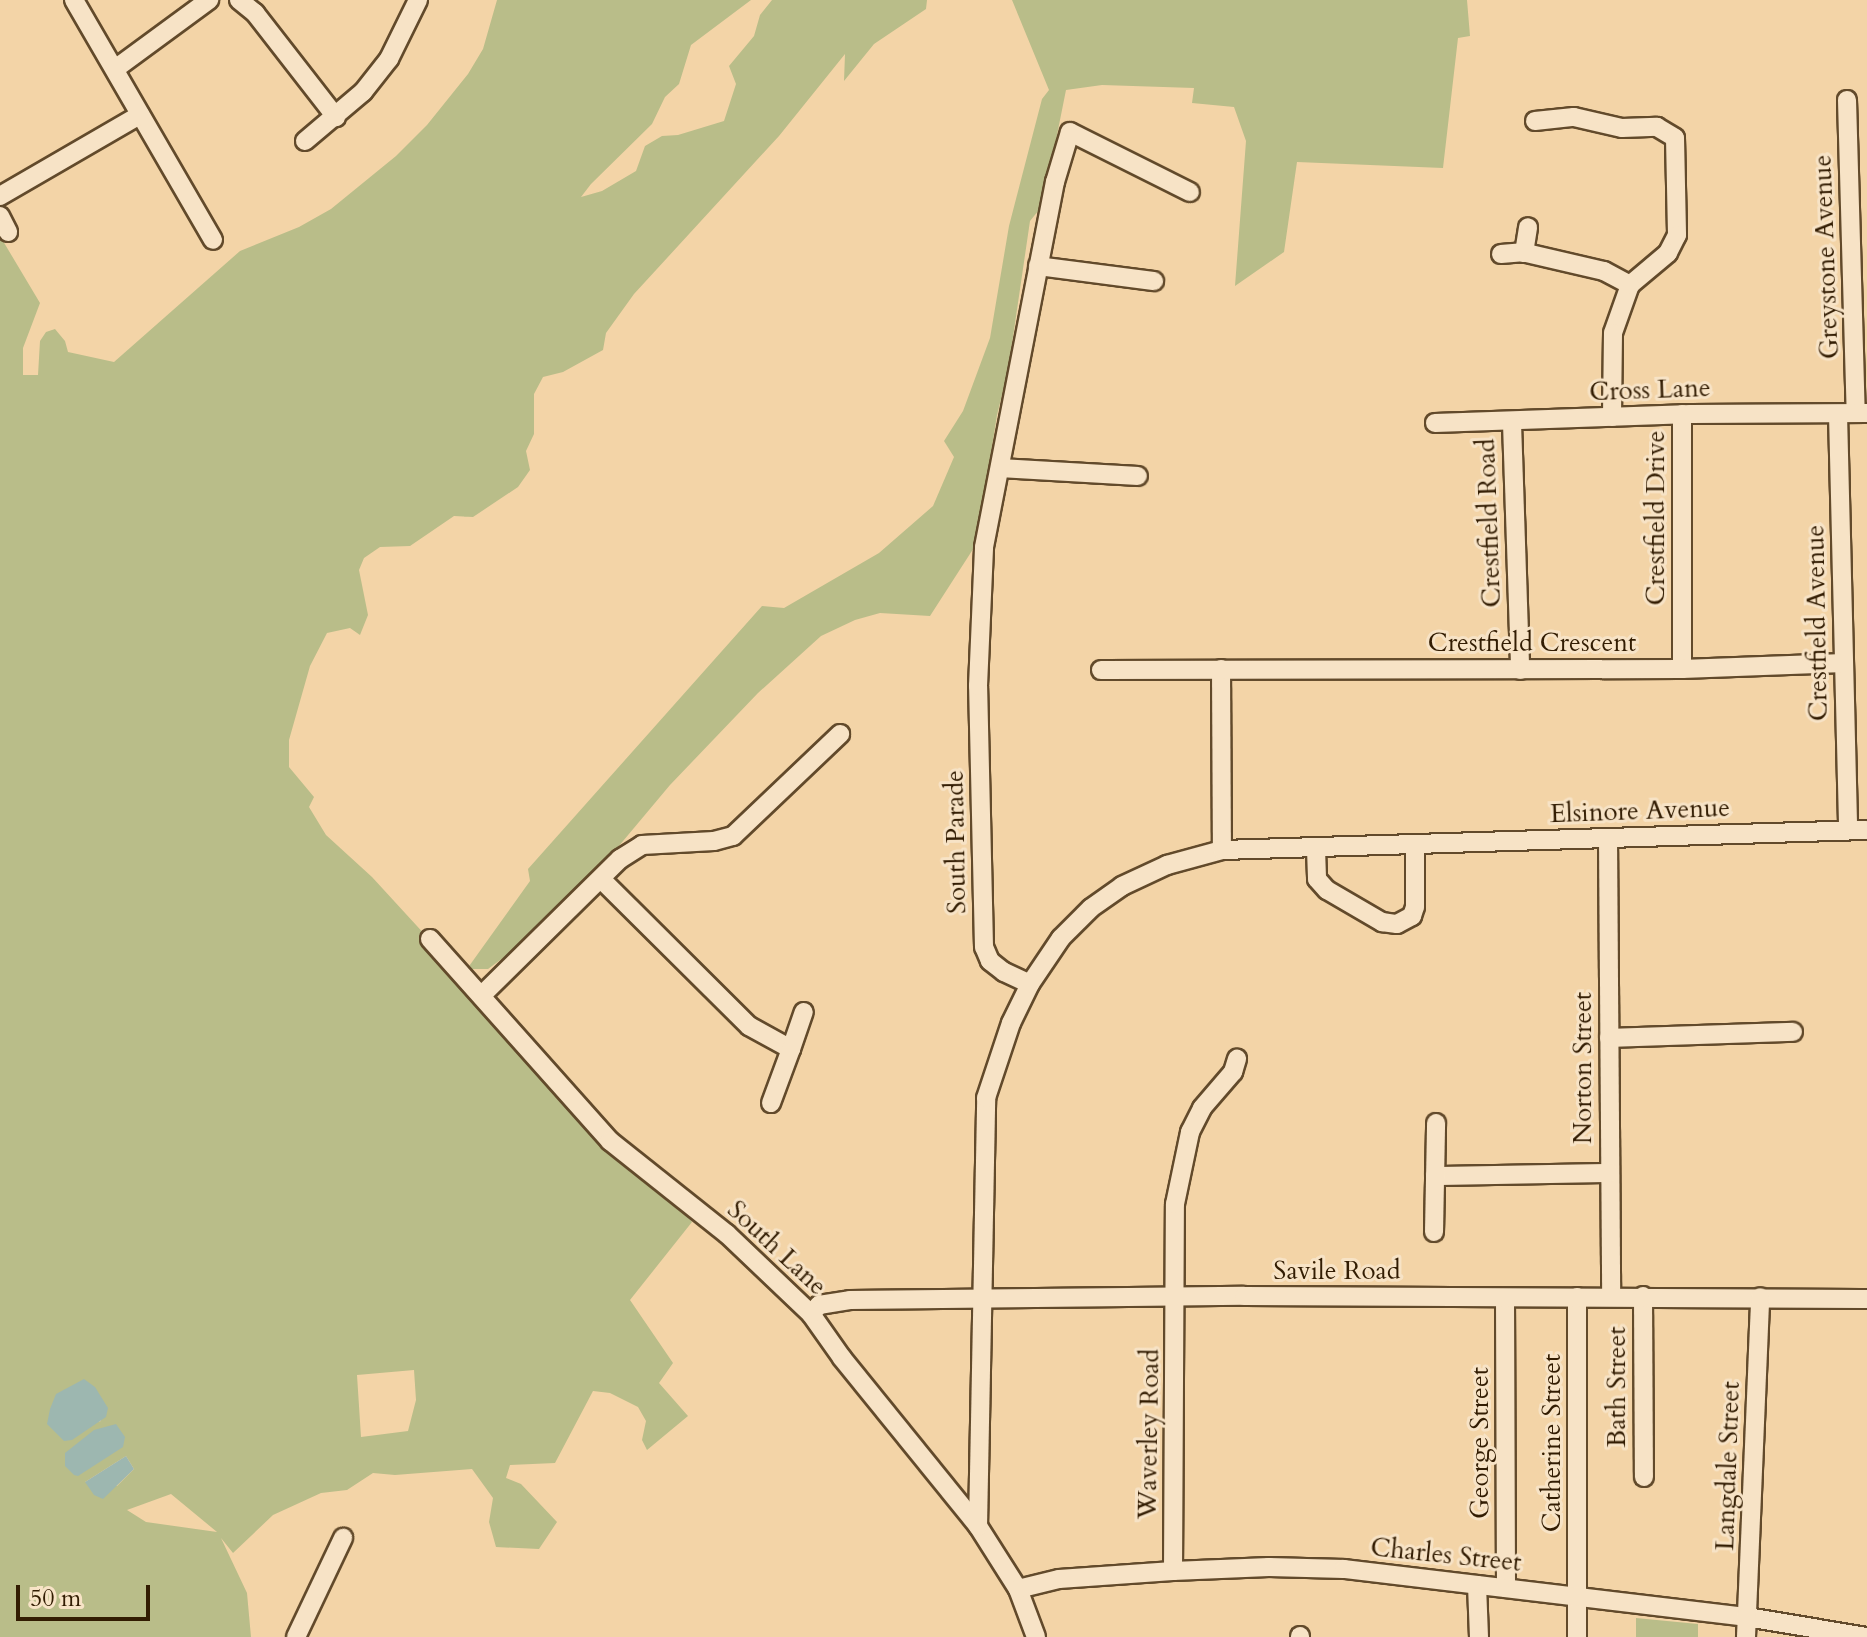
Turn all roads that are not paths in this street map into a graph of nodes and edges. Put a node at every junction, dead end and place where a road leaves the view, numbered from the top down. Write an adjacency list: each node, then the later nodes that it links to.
1 (74, 0): 5 (street)
2 (209, 0): 5 (street)
3 (239, 0): 8 (street)
4 (418, 0): 8 (street)
5 (115, 69): 7 (street)
6 (1847, 100): 21 (street, Greystone Avenue)
7 (140, 115): 12 (street); 14 (street)
8 (336, 117): 10 (street)
9 (1535, 121): 19 (street)
10 (305, 141)
11 (1190, 192): 17 (street, South Parade)
12 (0, 196)
13 (1528, 227): 15 (street)
14 (213, 240)
15 (1524, 253): 16 (street); 19 (street)
16 (1501, 254)
17 (1038, 266): 18 (street); 25 (street, South Parade)
18 (1154, 281)
19 (1630, 285): 22 (street)
20 (1682, 414): 21 (street, Cross Lane); 22 (street, Cross Lane); 29 (street, Crestfield Drive)
21 (1853, 414): 27 (street, Crestfield Avenue)
22 (1612, 417): 24 (street, Cross Lane)
23 (1435, 423): 24 (street, Cross Lane)
24 (1512, 423): 31 (street, Crestfield Road)
25 (1000, 468): 26 (street); 41 (street, South Parade)
26 (1138, 476)
27 (1844, 663): 29 (street, Crestfield Crescent); 33 (street, Crestfield Avenue)
28 (1221, 669): 30 (street, Crestfield Crescent); 31 (street, Crestfield Crescent); 38 (street)
29 (1682, 669): 31 (street, Crestfield Crescent)
30 (1101, 670)
31 (1520, 670)
32 (840, 734): 39 (street)
33 (1848, 830): 34 (street, Elsinore Avenue); 35 (street, Elsinore Avenue)
34 (1867, 830)
35 (1608, 838): 36 (street, Elsinore Avenue); 45 (street, Norton Street)
36 (1415, 846): 37 (street, Elsinore Avenue); 37 (street)
37 (1316, 849): 38 (street, Elsinore Avenue)
38 (1222, 850): 41 (street, Elsinore Avenue)
39 (602, 880): 42 (street); 46 (street)
40 (430, 939): 42 (street, South Lane)
41 (1030, 984): 60 (street)
42 (482, 995): 61 (street, South Lane)
43 (804, 1012): 46 (street)
44 (1793, 1032): 45 (street)
45 (1609, 1038): 50 (street, Norton Street)
46 (791, 1049): 48 (street)
47 (1237, 1059): 54 (street, Waverley Road)
48 (771, 1103)
49 (1436, 1123): 51 (street)
50 (1610, 1173): 51 (street); 56 (street, Norton Street)
51 (1435, 1176): 52 (street)
52 (1434, 1232)
53 (1643, 1296): 56 (street, Savile Road); 57 (street, Savile Road); 62 (street, Bath Street)
54 (1177, 1297): 58 (street, Savile Road); 60 (street, Savile Road); 65 (street, Waverley Road)
55 (1577, 1297): 56 (street, Savile Road); 58 (street, Savile Road); 69 (street, Catherine Street)
56 (1611, 1297)
57 (1760, 1297): 59 (street, Savile Road); 70 (street, Langdale Street)
58 (1505, 1298): 67 (street, George Street)
59 (1867, 1299)
60 (980, 1300): 61 (street, Savile Road); 63 (street)
61 (811, 1314): 63 (street, South Lane)
62 (1644, 1477)
63 (978, 1526): 68 (street, South Lane)
64 (343, 1538): 71 (street)
65 (1173, 1571): 66 (street, Charles Street); 68 (street, Charles Street)
66 (1477, 1585): 67 (street, Charles Street); 73 (street)
67 (1506, 1588): 69 (street, Charles Street)
68 (1018, 1589): 72 (street, South Lane)
69 (1577, 1596): 70 (street, Charles Street); 74 (street, Catherine Street)
70 (1747, 1617): 75 (street, Langdale Street); 76 (street, Charles Street)
71 (296, 1637)
72 (1036, 1637)
73 (1479, 1637)
74 (1577, 1637)
75 (1746, 1637)
76 (1866, 1637)

